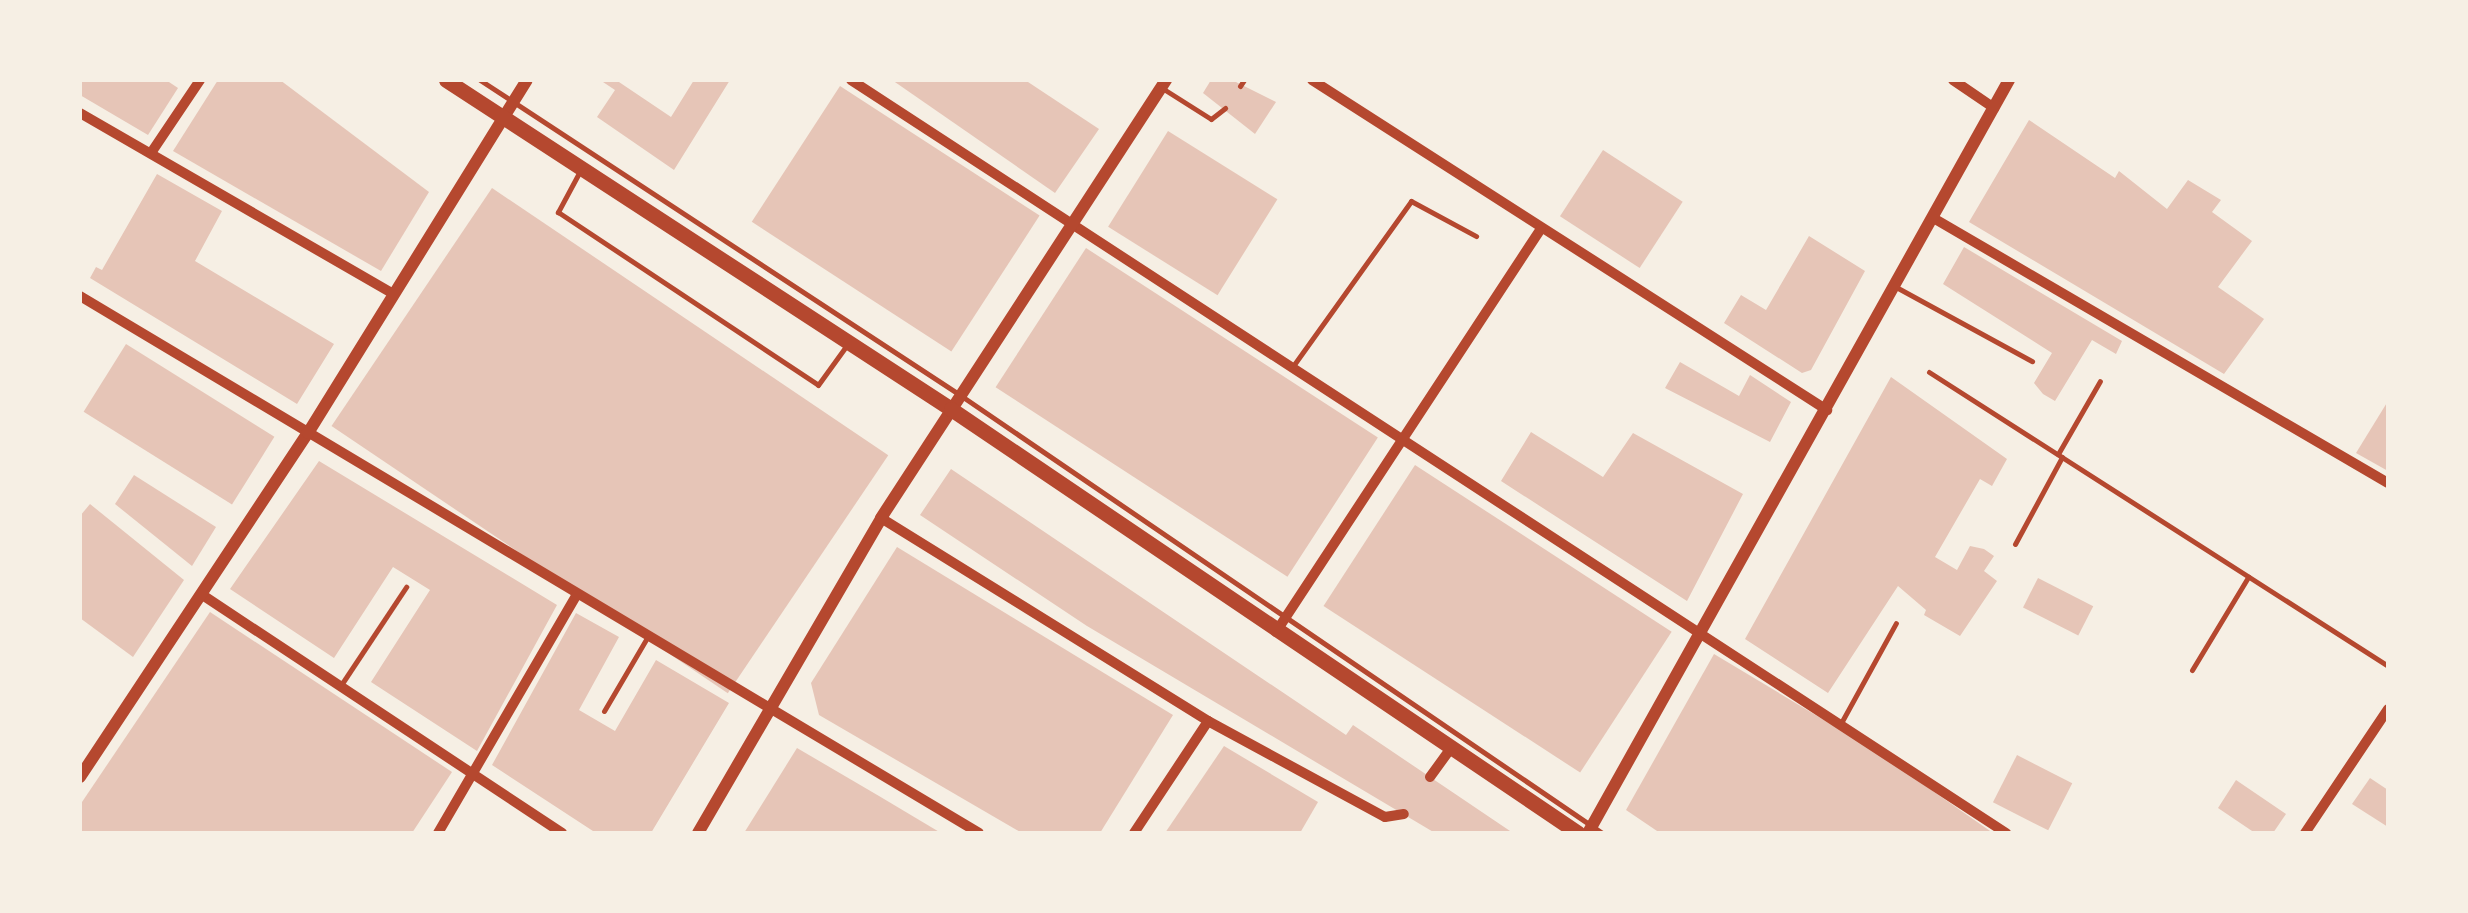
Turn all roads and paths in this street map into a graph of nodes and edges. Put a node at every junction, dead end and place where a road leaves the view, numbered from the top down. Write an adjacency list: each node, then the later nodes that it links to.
1 (200, 80): 15 (street)
2 (446, 80): 14 (main road)
3 (480, 80): 10 (lane)
4 (527, 80): 10 (street)
5 (851, 80): 18 (street)
6 (1312, 80): 19 (street)
7 (1952, 80): 12 (street)
8 (2009, 80): 12 (street)
9 (1163, 84): 11 (lane); 18 (street)
10 (514, 102): 14 (street); 29 (lane)
11 (1226, 108)
12 (1994, 108): 17 (street)
13 (80, 112): 15 (street)
14 (504, 117): 16 (main road); 22 (street)
15 (151, 153): 22 (street)
16 (582, 168): 24 (main road); 24 (lane)
17 (1935, 219): 21 (street); 34 (street)
18 (1071, 223): 26 (street); 29 (street)
19 (1541, 229): 30 (street); 32 (street)
20 (1476, 236): 26 (lane)
21 (1896, 287): 25 (lane); 30 (street)
22 (393, 294): 31 (street)
23 (80, 296): 31 (street)
24 (847, 344): 29 (main road)
25 (2032, 361)
26 (1293, 366): 32 (street)
27 (1929, 372): 33 (lane)
28 (2100, 381): 33 (lane)
29 (955, 402): 35 (street); 41 (lane); 43 (main road)
30 (1827, 410): 44 (street)
31 (308, 432): 39 (street); 40 (street)
32 (1408, 440): 41 (street); 44 (street)
33 (2060, 456): 36 (lane); 37 (lane)
34 (2388, 484)
35 (881, 518): 49 (street); 52 (street)
36 (2015, 544)
37 (2248, 576): 46 (lane); 47 (lane)
38 (406, 587): 48 (lane)
39 (201, 594): 48 (street); 56 (street)
40 (577, 594): 45 (street); 55 (street)
41 (1287, 617): 43 (street); 59 (lane)
42 (1896, 623): 53 (lane)
43 (1276, 632): 54 (main road)
44 (1700, 634): 53 (street); 59 (street)
45 (648, 636): 49 (street); 51 (lane)
46 (2388, 666)
47 (2192, 670)
48 (340, 688): 55 (street)
49 (768, 706): 62 (street); 63 (street)
50 (2388, 709): 67 (street)
51 (604, 711)
52 (1208, 721): 58 (street); 64 (street)
53 (1841, 723): 66 (street)
54 (1450, 748): 57 (street); 65 (main road)
55 (474, 776): 60 (street); 61 (street)
56 (80, 777)
57 (1430, 777)
58 (1404, 814)
59 (1594, 830)
60 (438, 833)
61 (562, 833)
62 (698, 833)
63 (979, 833)
64 (1134, 833)
65 (1578, 833)
66 (2006, 833)
67 (2306, 833)

